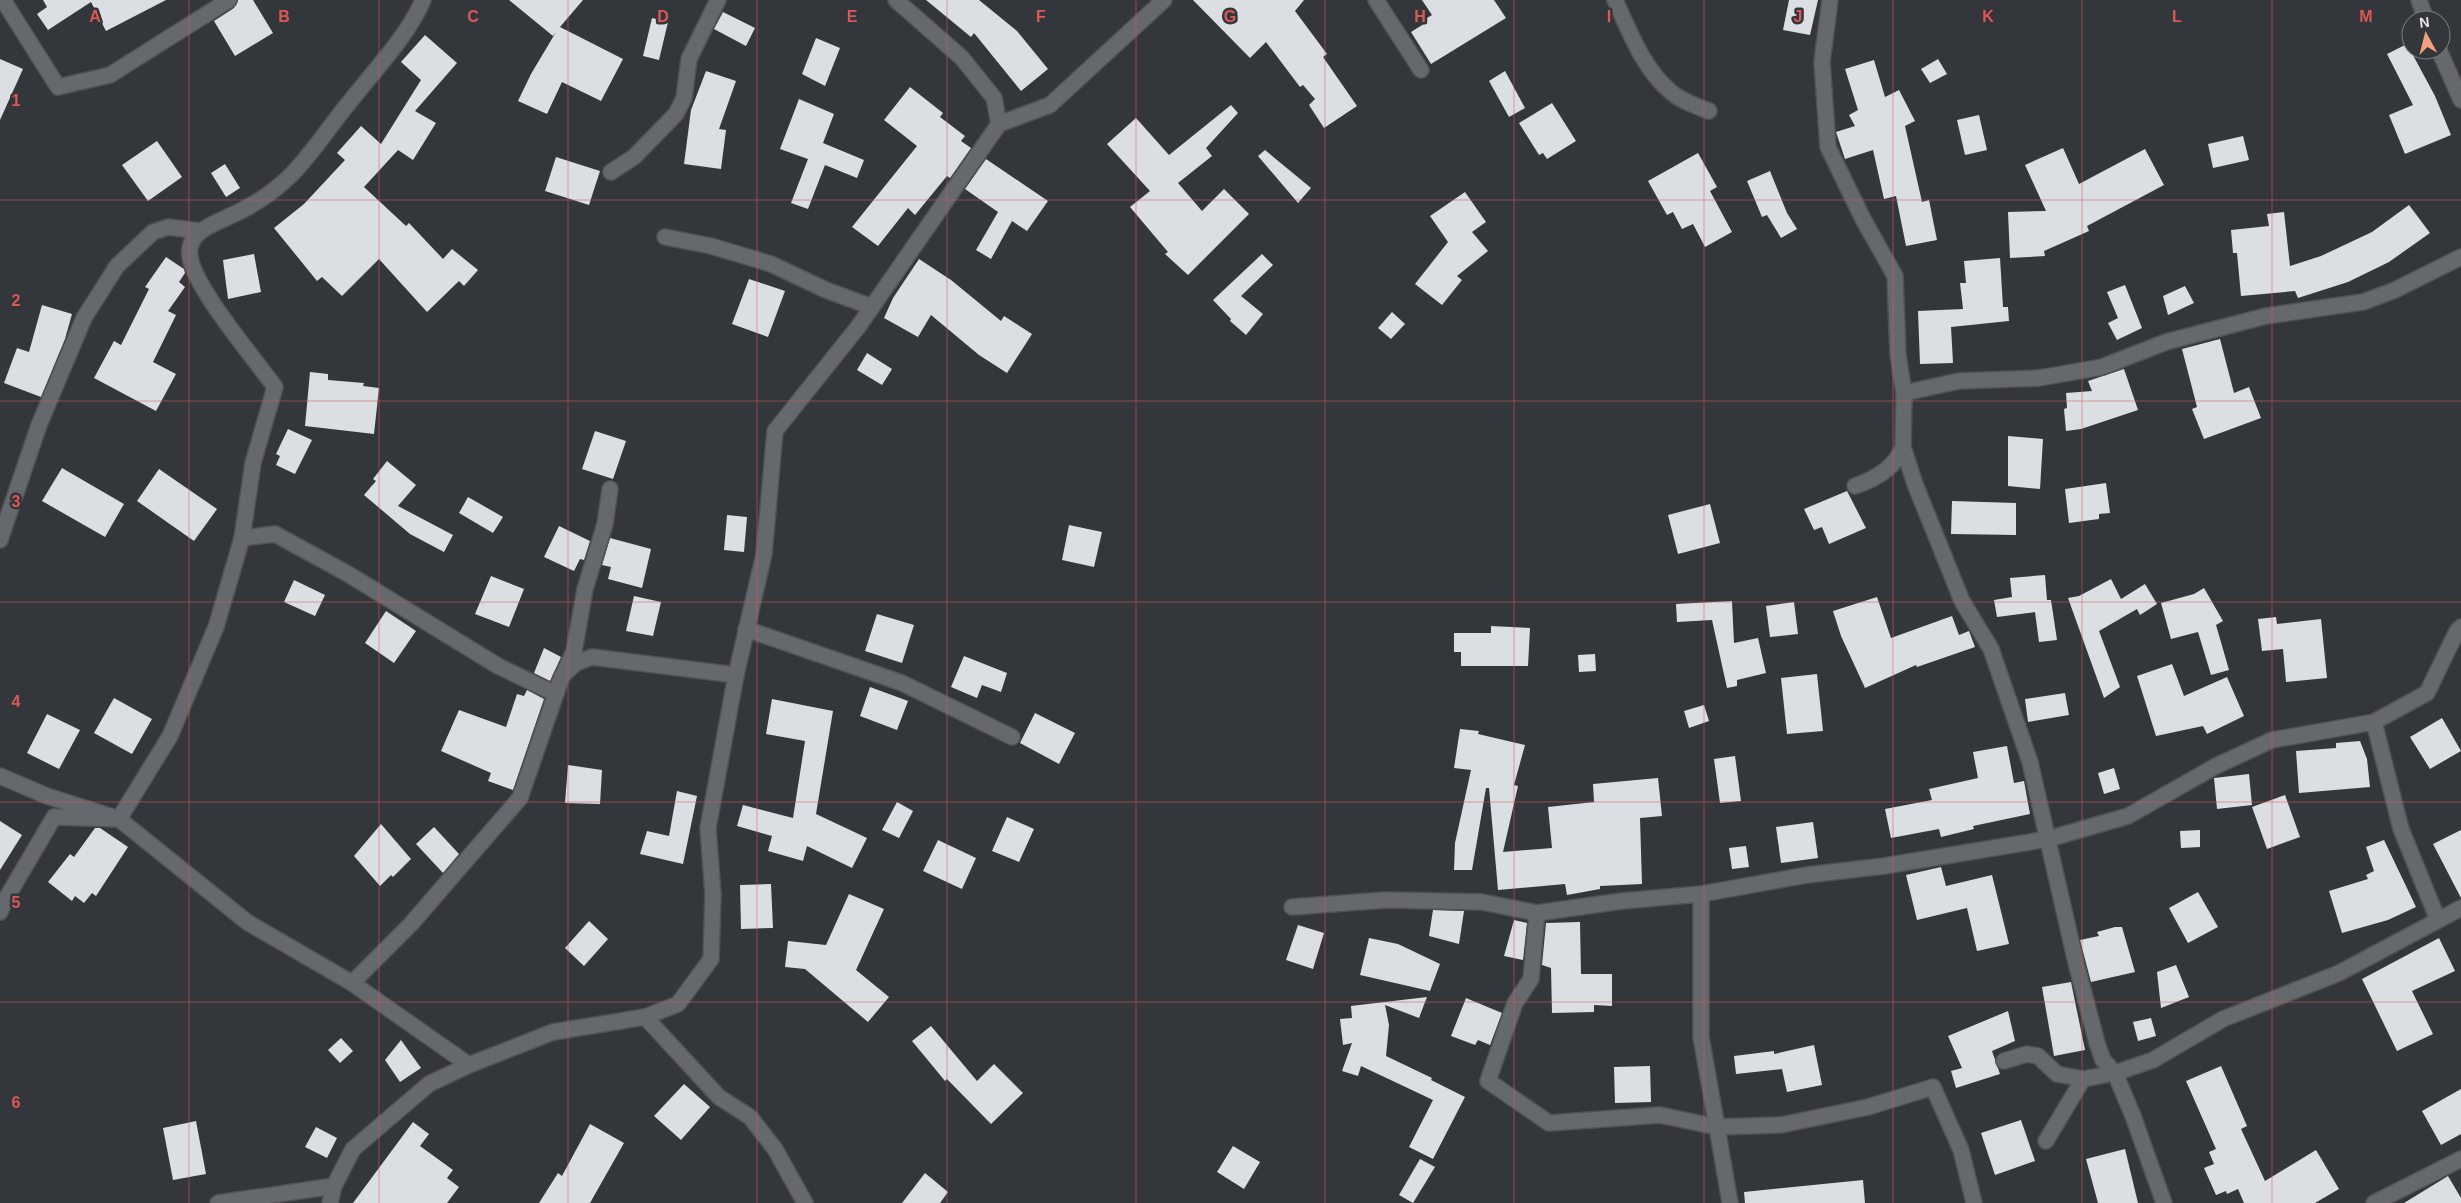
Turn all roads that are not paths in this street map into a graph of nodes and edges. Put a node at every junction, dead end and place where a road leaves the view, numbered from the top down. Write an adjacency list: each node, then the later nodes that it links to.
1 (3, 0): 2 (street)
2 (229, 0)
3 (424, 0): 17 (street)
4 (718, 0): 16 (street)
5 (896, 0): 15 (street)
6 (1164, 0): 15 (street)
7 (1376, 0): 11 (street)
8 (1616, 0): 14 (street)
9 (1830, 0): 21 (street)
10 (2446, 60): 12 (street)
11 (1421, 70)
12 (2456, 75): 13 (street)
13 (2461, 100)
14 (1709, 111)
15 (999, 124): 20 (street)
16 (611, 172)
17 (199, 231): 25 (street); 26 (street)
18 (665, 236): 20 (street)
19 (2461, 257): 21 (street)
20 (872, 307): 28 (street)
21 (1904, 393): 22 (street)
22 (1903, 446): 23 (street); 36 (street)
23 (1855, 486)
24 (610, 489): 30 (street)
25 (242, 538): 31 (street); 35 (street)
26 (0, 540)
27 (2461, 627): 32 (street)
28 (746, 630): 29 (street); 33 (street)
29 (736, 675): 30 (street); 44 (street)
30 (562, 676): 31 (street)
31 (556, 694): 43 (street)
32 (2374, 722): 36 (street); 42 (street)
33 (1012, 737)
34 (0, 776): 35 (street)
35 (119, 819): 40 (street); 43 (street)
36 (2048, 839): 37 (street); 47 (street)
37 (1701, 894): 41 (street); 49 (street)
38 (1292, 907): 41 (street)
39 (2461, 908): 42 (street)
40 (0, 912)
41 (1537, 913): 49 (street)
42 (2438, 920): 47 (street)
43 (352, 983): 46 (street)
44 (645, 1017): 46 (street); 55 (street)
45 (2004, 1061): 48 (street)
46 (469, 1065): 52 (street)
47 (2115, 1073): 48 (street); 58 (street)
48 (2083, 1079): 50 (street)
49 (1717, 1127): 56 (street); 57 (street)
50 (2046, 1141)
51 (2461, 1159): 59 (street)
52 (334, 1186): 53 (street); 54 (street)
53 (218, 1203)
54 (330, 1203)
55 (805, 1203)
56 (1730, 1203)
57 (1974, 1203)
58 (2164, 1203)
59 (2374, 1203)

